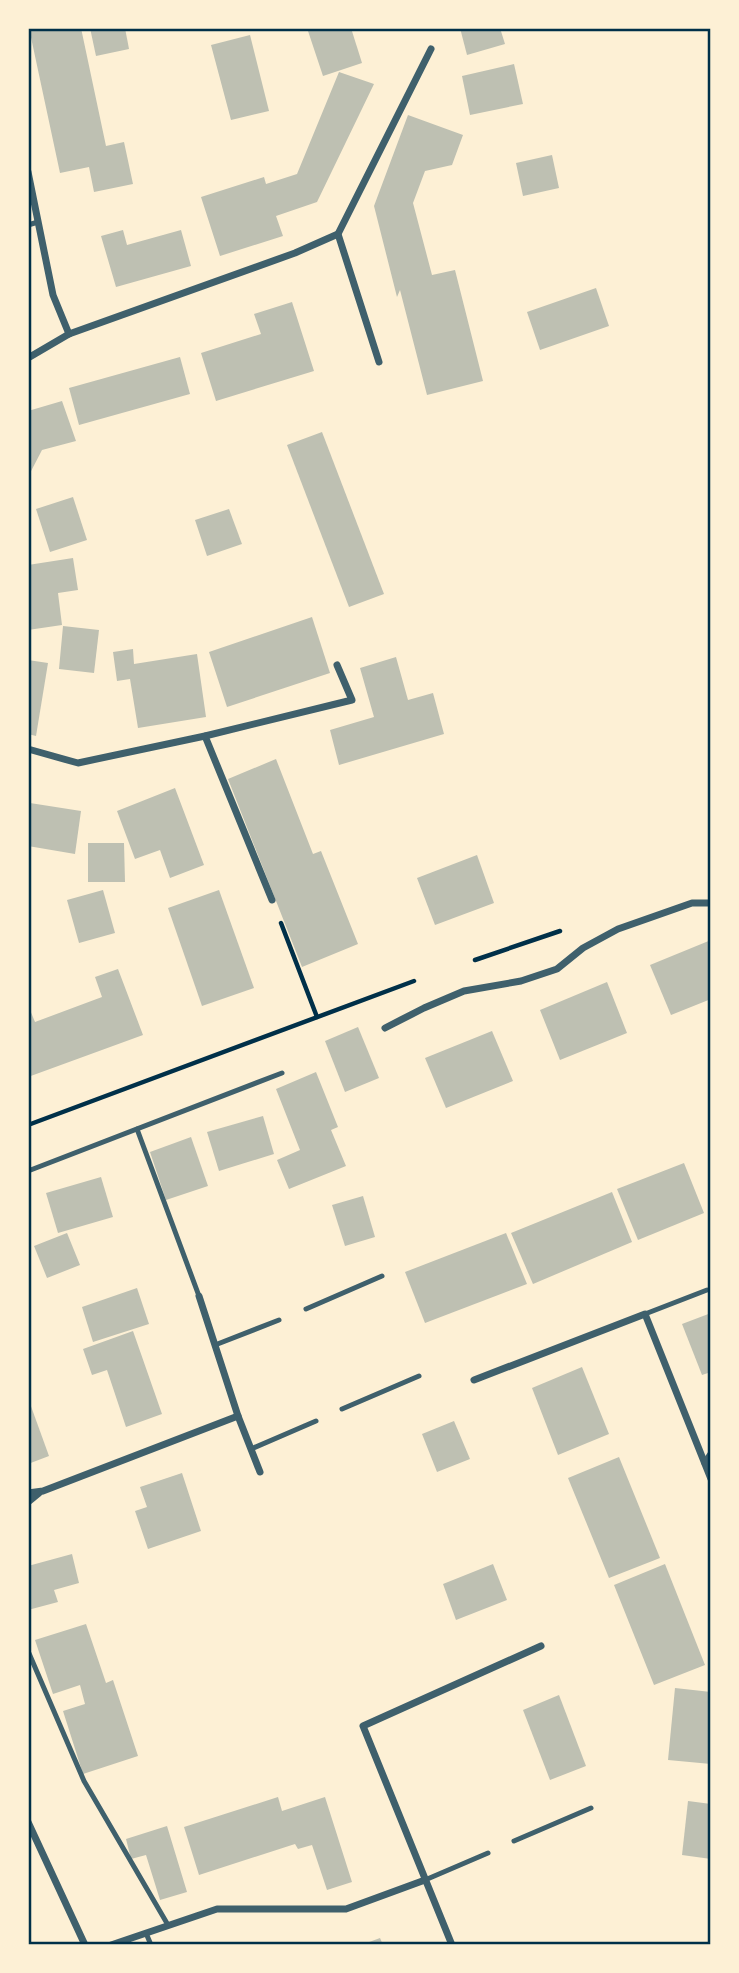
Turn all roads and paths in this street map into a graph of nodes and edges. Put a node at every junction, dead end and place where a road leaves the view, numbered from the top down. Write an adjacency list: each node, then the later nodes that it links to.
1 (431, 49): 5 (street)
2 (28, 172): 3 (street)
3 (38, 222): 4 (lane); 6 (street)
4 (28, 225)
5 (338, 234): 6 (street); 8 (street)
6 (69, 334): 7 (street)
7 (28, 358)
8 (379, 362)
9 (337, 665): 10 (street)
10 (205, 736): 11 (street); 12 (street)
11 (28, 749)
12 (272, 900): 17 (path)
13 (711, 904): 18 (street)
14 (571, 927): 15 (path)
15 (467, 963)
16 (415, 981): 17 (path)
17 (317, 1017): 20 (path)
18 (385, 1028)
19 (282, 1073): 21 (lane)
20 (28, 1125)
21 (137, 1129): 22 (lane); 25 (lane)
22 (28, 1171)
23 (382, 1276): 26 (lane)
24 (707, 1290): 27 (lane)
25 (199, 1296): 29 (street)
26 (306, 1308)
27 (645, 1314): 31 (street); 37 (street)
28 (279, 1320): 29 (lane)
29 (215, 1345): 33 (street)
30 (419, 1376): 32 (lane)
31 (474, 1380)
32 (342, 1409)
33 (238, 1416): 35 (street); 40 (street)
34 (316, 1421): 35 (lane)
35 (251, 1449): 38 (street)
36 (711, 1454): 37 (street)
37 (705, 1463): 39 (street)
38 (260, 1472)
39 (711, 1479)
40 (43, 1491): 41 (street); 42 (street)
41 (28, 1493)
42 (28, 1502)
43 (541, 1646): 49 (street)
44 (28, 1651): 50 (lane)
45 (591, 1808): 47 (lane)
46 (28, 1822): 52 (street)
47 (514, 1842)
48 (488, 1853): 49 (lane)
49 (425, 1880): 50 (street); 55 (street)
50 (168, 1925): 51 (street)
51 (146, 1933): 53 (street); 54 (lane)
52 (85, 1945)
53 (111, 1945)
54 (151, 1945)
55 (452, 1945)

